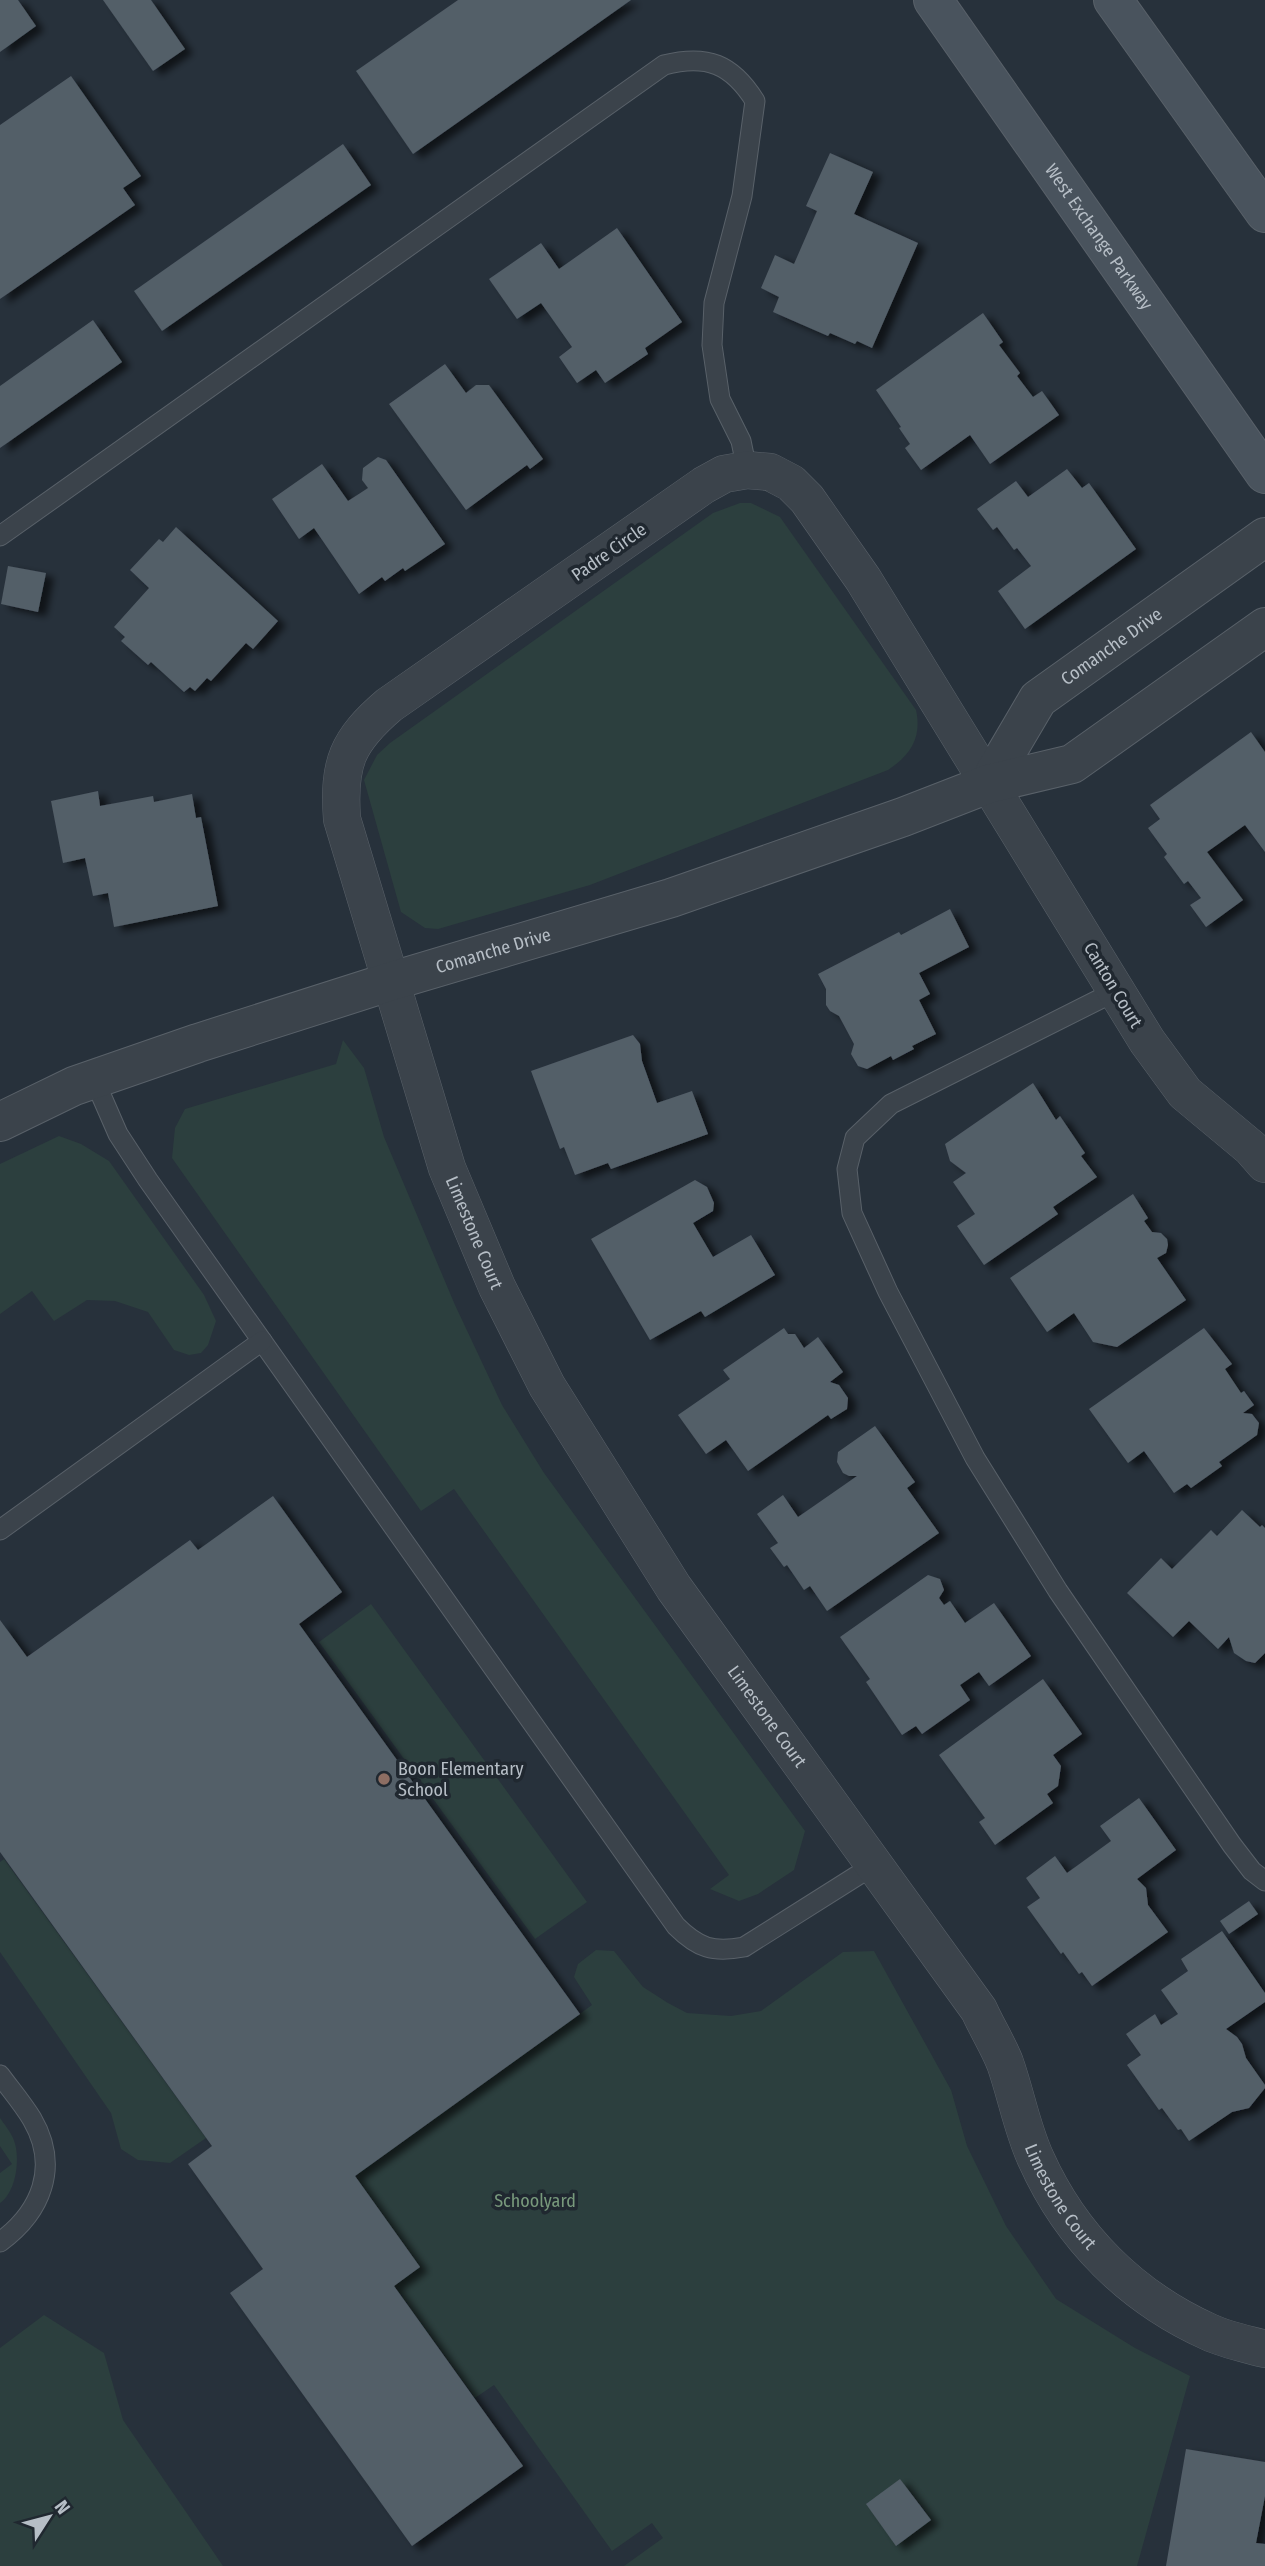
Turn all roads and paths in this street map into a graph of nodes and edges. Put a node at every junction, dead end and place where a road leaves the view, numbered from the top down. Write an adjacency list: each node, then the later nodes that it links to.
1 (933, 0): 5 (main road, West Exchange Parkway)
2 (1113, 0): 3 (main road)
3 (1265, 213)
4 (747, 470): 6 (lane); 9 (street, Padre Circle); 10 (street, Padre Circle)
5 (1265, 474)
6 (0, 536)
7 (1265, 537): 9 (street, Comanche Drive)
8 (1265, 627): 9 (street, Comanche Drive)
9 (988, 784): 10 (street, Comanche Drive); 11 (street, Canton Court)
10 (392, 981): 12 (street, Comanche Drive); 17 (street, Limestone Court)
11 (1118, 990): 14 (street, Canton Court); 18 (lane)
12 (94, 1079): 13 (street, Comanche Drive); 15 (lane)
13 (0, 1122)
14 (1265, 1164)
15 (262, 1341): 16 (lane); 17 (lane)
16 (0, 1530)
17 (874, 1865): 21 (street, Limestone Court)
18 (1265, 1881)
19 (0, 2075): 20 (lane)
20 (0, 2242)
21 (1265, 2349)

